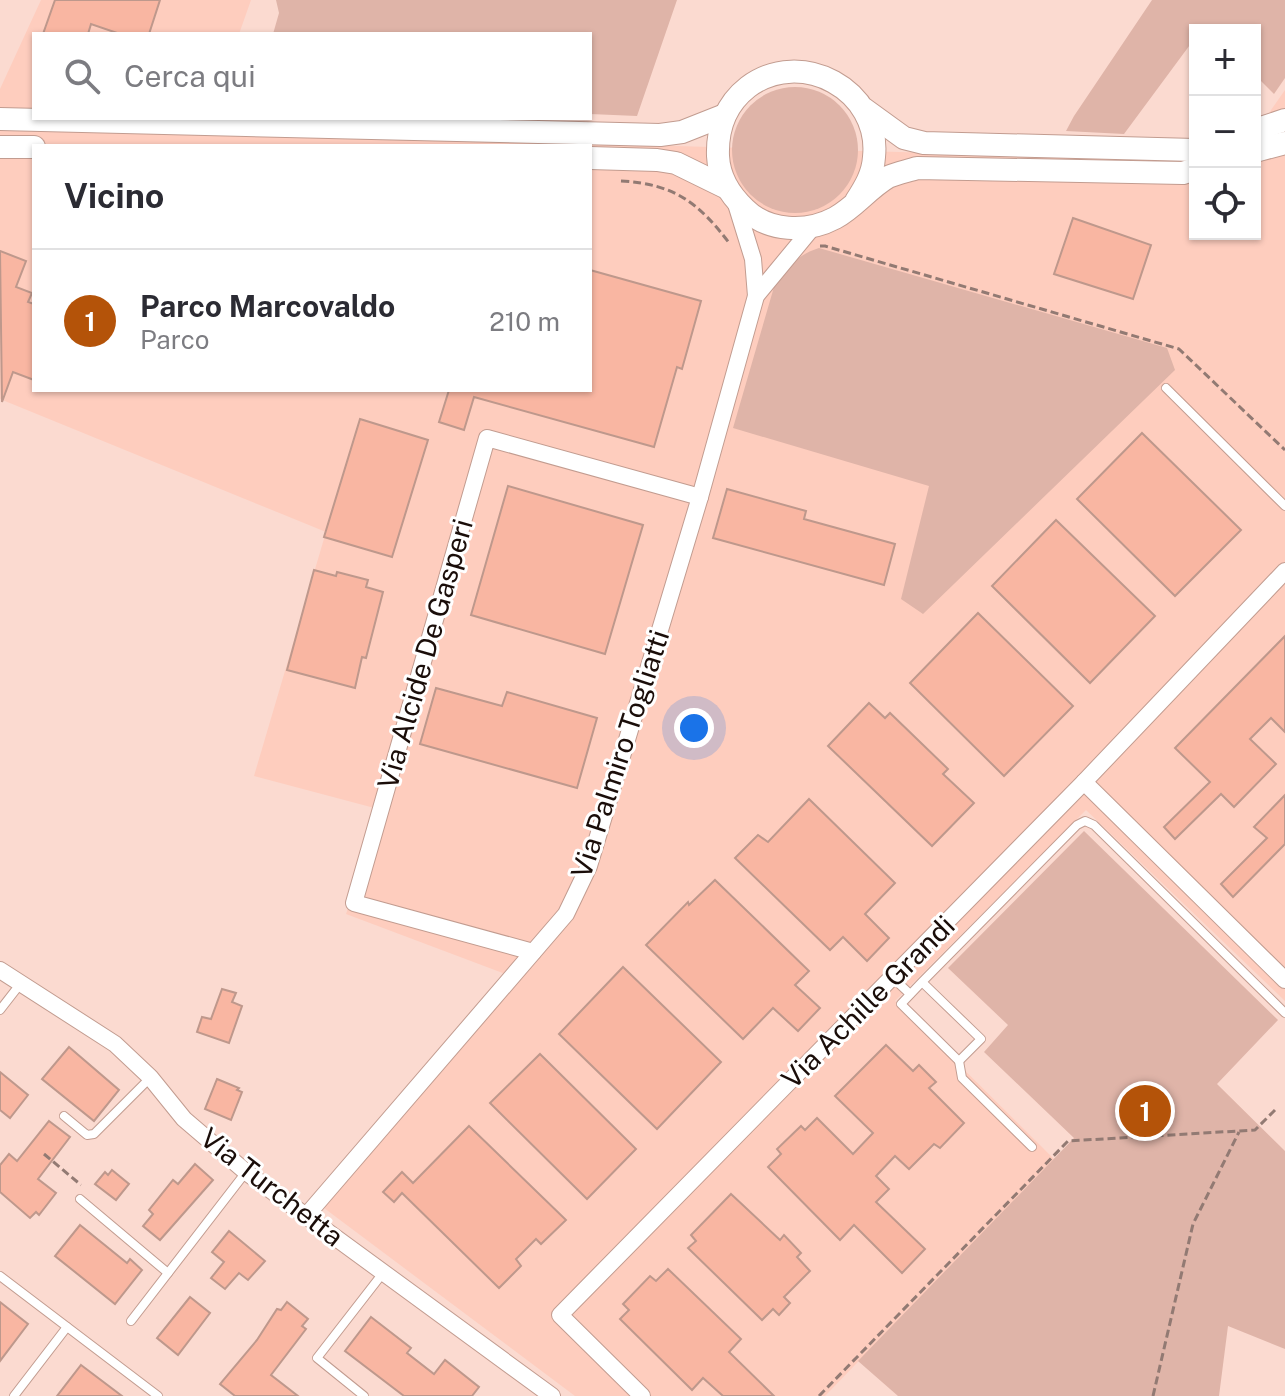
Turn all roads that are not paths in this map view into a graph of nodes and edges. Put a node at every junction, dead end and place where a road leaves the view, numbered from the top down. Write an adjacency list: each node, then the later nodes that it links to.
1 (864, 109): 2 (street); 12 (street); 16 (street)
2 (725, 115): 5 (street); 15 (street)
3 (0, 119): 4 (street)
4 (32, 120)
5 (41, 120)
6 (1285, 120): 7 (street)
7 (1261, 128)
8 (1285, 143): 11 (street)
9 (0, 147): 10 (street)
10 (32, 147)
11 (1261, 149)
12 (1189, 150)
13 (592, 158): 15 (street)
14 (1189, 171): 16 (street)
15 (730, 193): 17 (street); 18 (street)
16 (856, 201): 17 (street)
17 (815, 237): 18 (street, Via Palmiro Togliatti)
18 (756, 296): 22 (street, Via Palmiro Togliatti)
19 (1166, 388): 20 (lane)
20 (1274, 495): 21 (lane); 23 (lane)
21 (1285, 496)
22 (700, 497): 28 (street, Via Palmiro Togliatti); 28 (street, Via Alcide De Gasperi)
23 (1285, 506)
24 (1285, 571): 26 (street, Via Achille Grandi)
25 (1285, 590): 26 (street, Via Achille Grandi)
26 (1255, 605): 27 (street, Via Achille Grandi)
27 (1084, 782): 30 (street, Via Achille Grandi); 31 (street)
28 (533, 952): 43 (street, Via Palmiro Togliatti)
29 (0, 970): 33 (street, Via Turchetta)
30 (892, 977): 34 (lane); 53 (street, Via Achille Grandi)
31 (1285, 980)
32 (922, 982): 34 (lane); 36 (lane); 37 (lane)
33 (21, 983): 35 (lane); 38 (street, Via Turchetta)
34 (910, 994): 37 (lane)
35 (0, 1010)
36 (1285, 1013)
37 (959, 1061): 40 (lane)
38 (150, 1077): 39 (lane); 41 (street, Via Turchetta)
39 (64, 1116)
40 (1032, 1147)
41 (246, 1172): 43 (street, Via Turchetta); 45 (lane)
42 (82, 1200): 45 (lane)
43 (306, 1216): 44 (street, Via Turchetta)
44 (383, 1272): 51 (lane); 52 (street, Via Turchetta)
45 (168, 1273): 47 (lane)
46 (0, 1276): 48 (lane)
47 (131, 1321)
48 (67, 1327): 49 (lane); 50 (lane)
49 (14, 1396)
50 (158, 1396)
51 (364, 1396)
52 (552, 1396)
53 (642, 1396)

